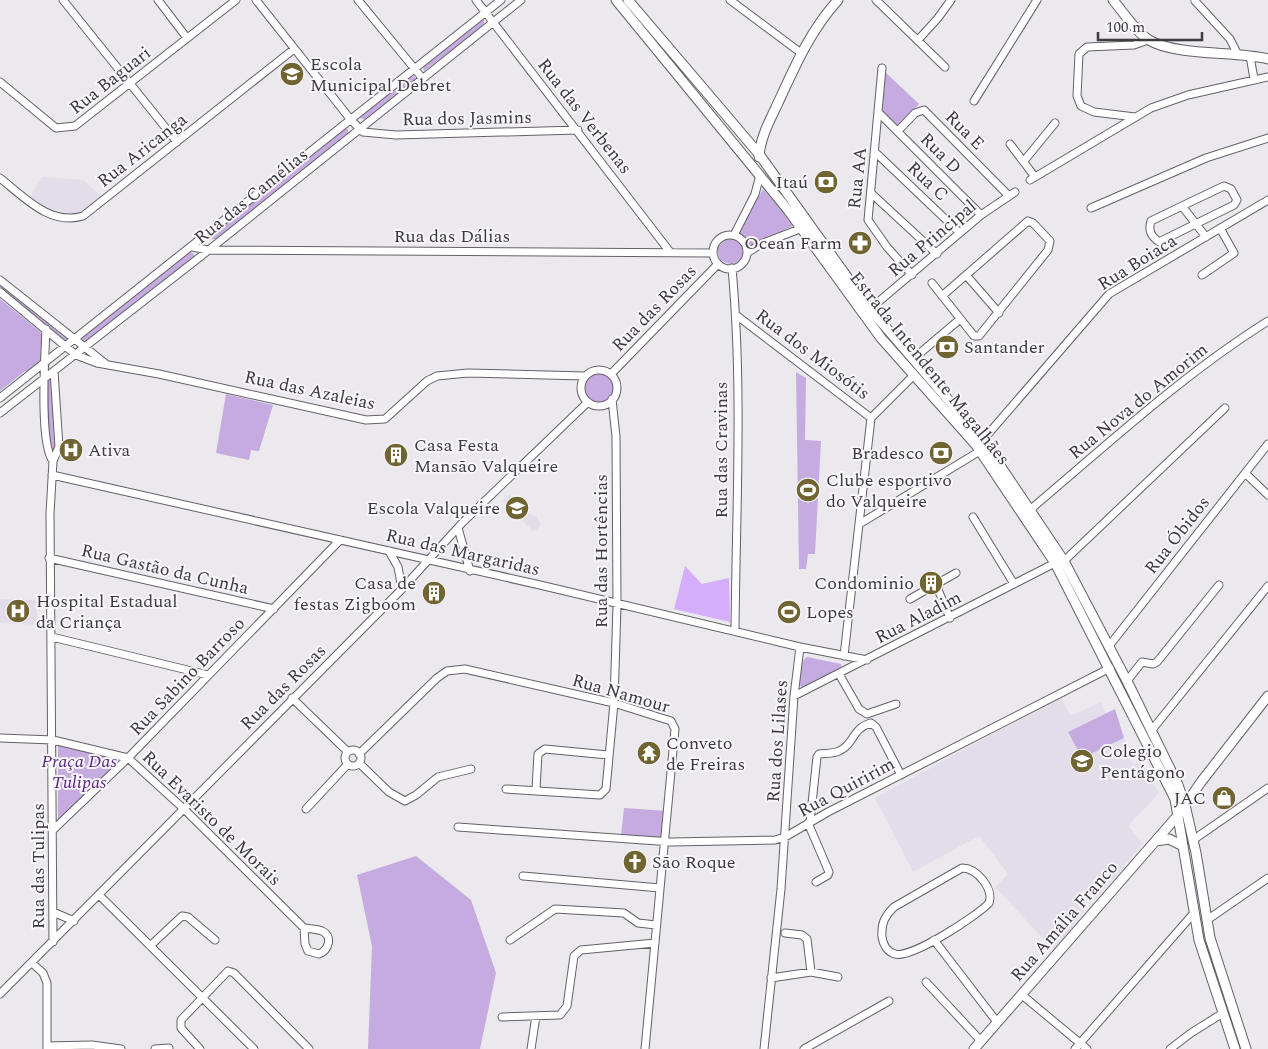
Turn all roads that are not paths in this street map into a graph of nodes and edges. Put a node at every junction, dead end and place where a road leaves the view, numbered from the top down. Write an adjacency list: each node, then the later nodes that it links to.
1 (63, 0): 35 (street)
2 (158, 0): 20 (street)
3 (236, 0): 20 (street, Rua Baguari)
4 (256, 0): 23 (street)
5 (358, 0): 30 (street)
6 (476, 0): 18 (street, Rua das Verbenas)
7 (501, 0): 18 (street, Rua das Camélias)
8 (520, 0): 19 (street, Rua das Camélias)
9 (616, 0): 50 (main road, Estrada Intendente Magalhães)
10 (628, 0): 48 (main road, Estrada Intendente Magalhães)
11 (730, 0): 24 (street)
12 (838, 0): 24 (main road)
13 (876, 0): 21 (street)
14 (951, 0): 21 (street)
15 (1037, 0): 36 (street)
16 (1113, 0): 22 (main road)
17 (1195, 1): 25 (street)
18 (485, 12): 19 (street, Rua das Verbenas); 30 (street, Rua das Camélias)
19 (493, 22): 32 (street, Rua das Camélias); 42 (street, Rua das Verbenas)
20 (187, 38): 35 (street, Rua Baguari)
21 (918, 40): 29 (street)
22 (1148, 40): 25 (main road); 38 (street)
23 (294, 49): 39 (street); 45 (street, Rua Aricanga)
24 (801, 53): 48 (main road)
25 (1238, 55): 26 (main road)
26 (1250, 56): 27 (main road); 33 (street)
27 (1268, 59)
28 (882, 68): 37 (street, Rua AA)
29 (945, 68)
30 (415, 70): 32 (street); 39 (street, Rua das Camélias)
31 (1268, 77): 33 (street)
32 (423, 79): 41 (street, Rua das Camélias)
33 (1254, 80): 38 (street)
34 (0, 82): 35 (street, Rua Baguari)
35 (129, 84): 45 (street)
36 (974, 101)
37 (878, 112): 43 (street, Rua D); 47 (street, Rua AA)
38 (1135, 117): 49 (street)
39 (351, 120): 41 (street); 65 (street, Rua das Camélias)
40 (1055, 123): 49 (street)
41 (358, 128): 42 (street, Rua dos Jasmins); 66 (street, Rua das Camélias)
42 (578, 130): 67 (street, Rua das Verbenas)
43 (898, 131): 53 (street, Rua E); 57 (street, Rua D)
44 (1268, 138): 56 (street)
45 (176, 142): 51 (street, Rua Aricanga)
46 (1010, 144): 49 (street)
47 (875, 152): 52 (street, Rua AA); 62 (street, Rua C)
48 (759, 154): 50 (main road); 58 (main road, Estrada Intendente Magalhães)
49 (1024, 161)
50 (760, 175): 60 (main road, Estrada Intendente Magalhães); 63 (street)
51 (0, 178)
52 (871, 193): 70 (street); 73 (street, Rua AA)
53 (1012, 194): 57 (street, Rua Principal)
54 (1268, 200): 61 (street, Rua Boiaca)
55 (1182, 206): 59 (street); 59 (street); 59 (street)
56 (1091, 208)
57 (981, 215): 62 (street, Rua Principal)
58 (804, 216): 60 (street); 82 (main road, Estrada Intendente Magalhães)
59 (1197, 224): 64 (street)
60 (800, 227): 69 (street); 97 (main road, Estrada Intendente Magalhães)
61 (1220, 228): 64 (street, Rua Boiaca); 75 (street)
62 (960, 233): 70 (street, Rua Principal)
63 (734, 235): 68 (street); 69 (street)
64 (1206, 237): 106 (street, Rua Boiaca)
65 (192, 247): 66 (street, Rua das Dálias); 88 (street, Rua das Camélias)
66 (208, 250): 67 (street, Rua das Dálias); 90 (street, Rua das Camélias)
67 (670, 252): 68 (street, Rua das Dálias)
68 (713, 253): 71 (street)
69 (747, 254): 72 (street)
70 (937, 254): 73 (street, Rua Principal)
71 (718, 264): 72 (street); 96 (street, Rua das Rosas)
72 (732, 268): 84 (street, Rua das Cravinas)
73 (912, 275): 82 (street, Rua Principal)
74 (966, 275): 80 (street); 83 (street); 83 (street)
75 (1202, 275)
76 (0, 280): 78 (street, Rua das Azaleias)
77 (932, 284): 80 (street)
78 (14, 291): 81 (street); 88 (street, Rua das Azaleias)
79 (0, 292): 81 (street)
80 (942, 296): 85 (street)
81 (8, 298): 87 (street)
82 (870, 309): 92 (main road, Estrada Intendente Magalhães)
83 (998, 312): 85 (street)
84 (736, 315): 105 (street, Rua dos Miosótis); 133 (street, Rua das Cravinas)
85 (959, 320): 92 (street)
86 (1268, 321): 113 (street, Rua Nova do Amorim)
87 (46, 329): 89 (street); 93 (street, Rua das Tulipas)
88 (74, 340): 89 (street, Rua das Camélias); 90 (street, Rua das Azaleias)
89 (66, 346): 91 (street); 93 (street, Rua das Camélias)
90 (85, 348): 91 (street, Rua das Camélias); 94 (street, Rua das Azaleias)
91 (76, 355): 94 (street, Rua das Azaleias); 95 (street, Rua das Camélias)
92 (912, 360): 106 (main road, Estrada Intendente Magalhães)
93 (44, 363): 99 (street, Rua das Tulipas); 100 (street, Rua das Camélias)
94 (106, 364): 98 (street, Rua das Azaleias)
95 (54, 371): 99 (street, Rua das Camélias); 109 (street, Rua das Tulipas)
96 (611, 374): 98 (street); 101 (street)
97 (914, 375): 105 (street); 108 (main road, Estrada Intendente Magalhães)
98 (585, 376): 102 (street)
99 (44, 379): 104 (street, Rua das Camélias); 109 (street, Rua das Tulipas)
100 (0, 398)
101 (612, 399): 102 (street); 130 (street, Rua das Hortências)
102 (588, 402): 116 (street, Rua das Rosas)
103 (1225, 408): 121 (street, Rua Aladim)
104 (0, 413)
105 (871, 418): 115 (street)
106 (982, 440): 113 (main road, Estrada Intendente Magalhães)
107 (1268, 444): 110 (street, Rua Óbidos)
108 (980, 451): 115 (street); 121 (main road, Estrada Intendente Magalhães)
109 (53, 461): 111 (street, Rua das Tulipas)
110 (1246, 474): 112 (street); 135 (street, Rua Óbidos)
111 (52, 476): 117 (street, Rua das Margaridas); 119 (street, Rua das Tulipas)
112 (1268, 495)
113 (1031, 510): 121 (main road, Estrada Intendente Magalhães)
114 (973, 517): 124 (street)
115 (861, 523): 137 (street)
116 (458, 528): 120 (street, Rua das Rosas); 122 (street)
117 (340, 540): 118 (street, Rua das Margaridas); 131 (street, Rua Sabino Barroso)
118 (389, 551): 120 (street, Rua das Margaridas); 128 (street)
119 (49, 558): 131 (street, Rua Gastão da Cunha); 134 (street, Rua das Tulipas)
120 (428, 560): 122 (street, Rua das Margaridas); 128 (street, Rua das Rosas)
121 (1059, 562): 124 (street, Rua Aladim); 135 (main road, Estrada Intendente Magalhães); 139 (main road, Estrada Intendente Magalhães)
122 (470, 571): 130 (street, Rua das Margaridas)
123 (956, 573): 125 (street)
124 (1014, 584): 132 (street, Rua Aladim)
125 (936, 585): 129 (street); 132 (street)
126 (1218, 586): 142 (street)
127 (1268, 586): 148 (street)
128 (402, 589): 145 (street, Rua das Rosas)
129 (910, 599)
130 (617, 605): 133 (street, Rua das Margaridas); 146 (street, Rua das Hortências)
131 (274, 609): 141 (street, Rua Sabino Barroso)
132 (950, 618): 138 (street, Rua Aladim)
133 (735, 631): 136 (street, Rua das Margaridas)
134 (52, 637): 141 (street); 150 (street, Rua das Tulipas)
135 (1109, 646): 142 (main road, Estrada Intendente Magalhães)
136 (800, 647): 137 (street, Rua das Margaridas); 143 (street, Rua dos Lilases)
137 (844, 656): 138 (street, Rua das Margaridas)
138 (868, 660): 140 (street, Rua Aladim)
139 (1110, 668): 158 (street, Rua Quiririm); 167 (main road, Estrada Intendente Magalhães)
140 (839, 674): 143 (street, Rua Aladim); 147 (street)
141 (208, 675): 154 (street, Rua Sabino Barroso)
142 (1128, 681): 148 (main road, Estrada Intendente Magalhães)
143 (794, 696): 171 (street, Rua dos Lilases)
144 (1268, 696): 160 (main road, Rua Amália Franco)
145 (292, 698): 151 (street); 165 (street, Rua das Rosas)
146 (614, 703): 152 (street, Rua Namour); 153 (street, Rua das Hortências); 174 (street, Rua Namour)
147 (896, 704)
148 (1152, 731): 159 (main road, Estrada Intendente Magalhães)
149 (0, 738): 150 (street, Rua Evaristo de Morais)
150 (53, 740): 154 (street, Rua Evaristo de Morais); 170 (street, Rua das Tulipas)
151 (348, 752): 152 (street); 156 (street)
152 (359, 754): 155 (street)
153 (608, 755): 163 (street, Rua das Hortências); 163 (street)
154 (128, 758): 165 (street, Rua Evaristo de Morais); 170 (street, Rua Sabino Barroso)
155 (359, 763): 156 (street); 157 (street)
156 (348, 764): 166 (street)
157 (471, 769)
158 (901, 775): 168 (street, Rua Quiririm); 168 (street)
159 (1178, 785): 160 (main road); 164 (main road, Estrada Intendente Magalhães)
160 (1197, 787): 164 (main road, Rua Amália Franco)
161 (1268, 788): 172 (street)
162 (506, 789): 163 (street)
163 (536, 789)
164 (1185, 805): 167 (main road, Rua Amália Franco); 172 (main road, Estrada Intendente Magalhães)
165 (184, 809): 180 (street, Rua das Rosas); 186 (street, Rua Evaristo de Morais)
166 (306, 809)
167 (1179, 814): 173 (main road, Rua Amália Franco); 175 (main road, Estrada Intendente Magalhães)
168 (809, 823): 171 (street, Rua Quiririm); 178 (street)
169 (458, 827): 174 (street)
170 (53, 830): 181 (street, Rua das Tulipas)
171 (785, 837): 174 (street); 197 (street, Rua Quiririm)
172 (1193, 840): 184 (main road, Estrada Intendente Magalhães)
173 (1155, 841): 175 (main road); 200 (main road, Rua Amália Franco)
174 (665, 842): 179 (street, Rua Namour)
175 (1183, 846): 182 (main road, Estrada Intendente Magalhães)
176 (523, 876): 179 (street)
177 (1268, 878): 184 (street)
178 (816, 882)
179 (660, 888): 185 (street, Rua Namour)
180 (99, 895): 183 (street, Rua das Rosas); 193 (street)
181 (53, 912): 183 (street); 191 (street, Rua das Tulipas)
182 (1193, 914): 203 (main road, Estrada Intendente Magalhães); 208 (street)
183 (74, 920): 191 (street, Rua das Rosas)
184 (1207, 920): 224 (main road, Estrada Intendente Magalhães)
185 (656, 925): 189 (street); 192 (street, Rua Namour)
186 (304, 928)
187 (785, 933): 195 (street)
188 (215, 940): 193 (street)
189 (510, 940)
190 (934, 940): 190 (street); 206 (street)
191 (53, 942): 194 (street, Rua das Rosas)
192 (655, 943): 204 (street); 217 (street, Rua Namour)
193 (150, 946): 201 (street)
194 (32, 963): 199 (street, Rua das Rosas); 209 (street)
195 (811, 972): 196 (street); 197 (street)
196 (838, 977)
197 (772, 978): 218 (street, Rua Quiririm)
198 (926, 982): 207 (street)
199 (0, 994)
200 (1022, 994): 206 (main road, Rua Amália Franco); 208 (street)
201 (200, 998): 213 (street); 214 (street); 215 (street)
202 (889, 1001): 219 (street)
203 (1223, 1014): 222 (street); 223 (main road, Estrada Intendente Magalhães)
204 (536, 1016): 205 (street); 216 (street)
205 (502, 1017)
206 (997, 1022): 207 (main road, Rua Amália Franco)
207 (980, 1041): 220 (main road, Rua Amália Franco)
208 (1078, 1046): 221 (street)
209 (47, 1047): 211 (street)
210 (169, 1048): 212 (street)
211 (121, 1049)
212 (155, 1049)
213 (200, 1049)
214 (254, 1049)
215 (309, 1049)
216 (531, 1049)
217 (644, 1049)
218 (764, 1049)
219 (804, 1049)
220 (974, 1049)
221 (1087, 1049)
222 (1170, 1049)
223 (1235, 1049)
224 (1246, 1049)

